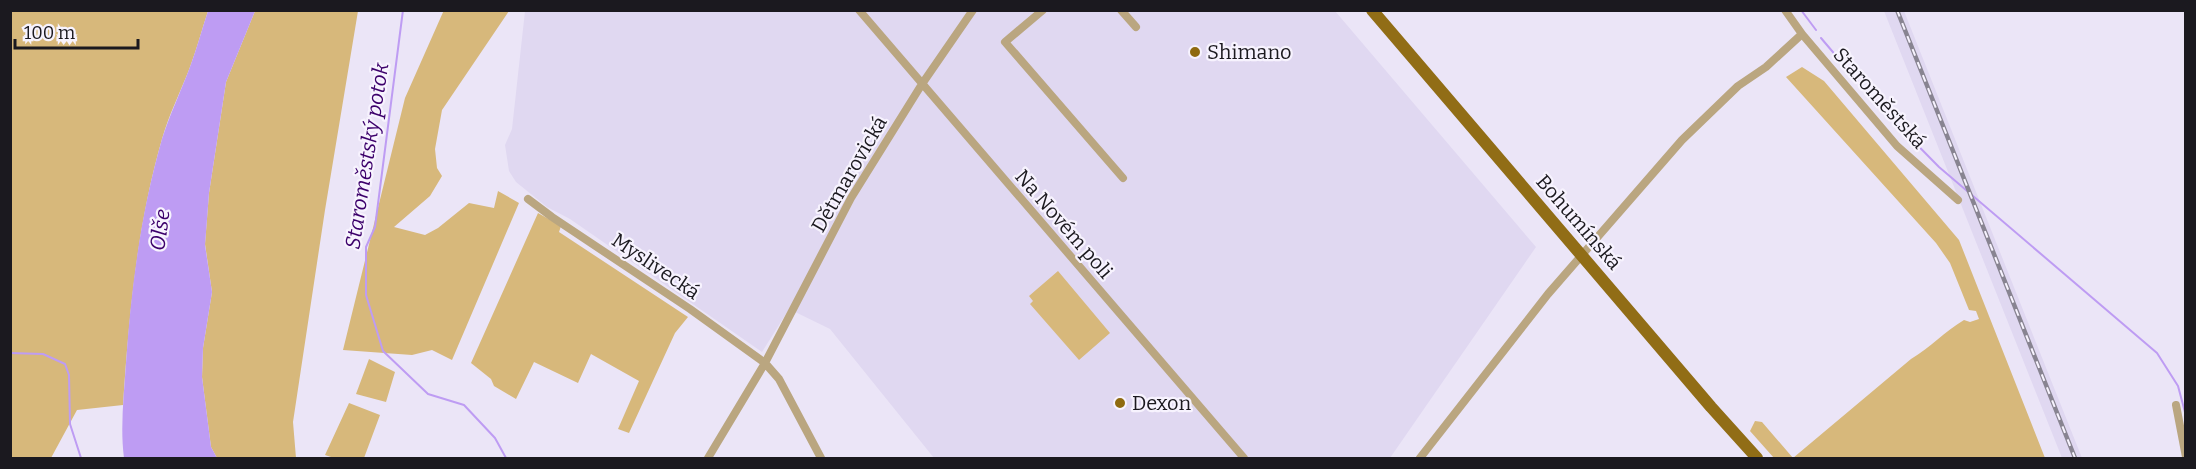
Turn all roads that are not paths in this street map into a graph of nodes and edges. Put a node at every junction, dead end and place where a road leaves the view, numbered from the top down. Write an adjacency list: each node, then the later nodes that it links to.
1 (859, 10): 9 (street, Na Novém poli)
2 (974, 10): 9 (street, Dětmarovická)
3 (1043, 10): 10 (street)
4 (1121, 10): 7 (street)
5 (1372, 10): 13 (main road, Bohumínská)
6 (1785, 10): 8 (street, Staroměstská)
7 (1136, 27)
8 (1802, 34): 12 (street, Staroměstská); 13 (street)
9 (922, 84): 14 (street, Dětmarovická); 19 (street, Na Novém poli)
10 (1123, 178)
11 (528, 199): 14 (street, Myslivecká)
12 (1958, 200)
13 (1582, 255): 20 (street); 21 (main road, Bohumínská)
14 (765, 363): 17 (street); 18 (street, Myslivecká)
15 (2176, 405): 16 (street)
16 (2186, 458)
17 (708, 459)
18 (821, 459)
19 (1244, 459)
20 (1420, 459)
21 (1757, 459)

